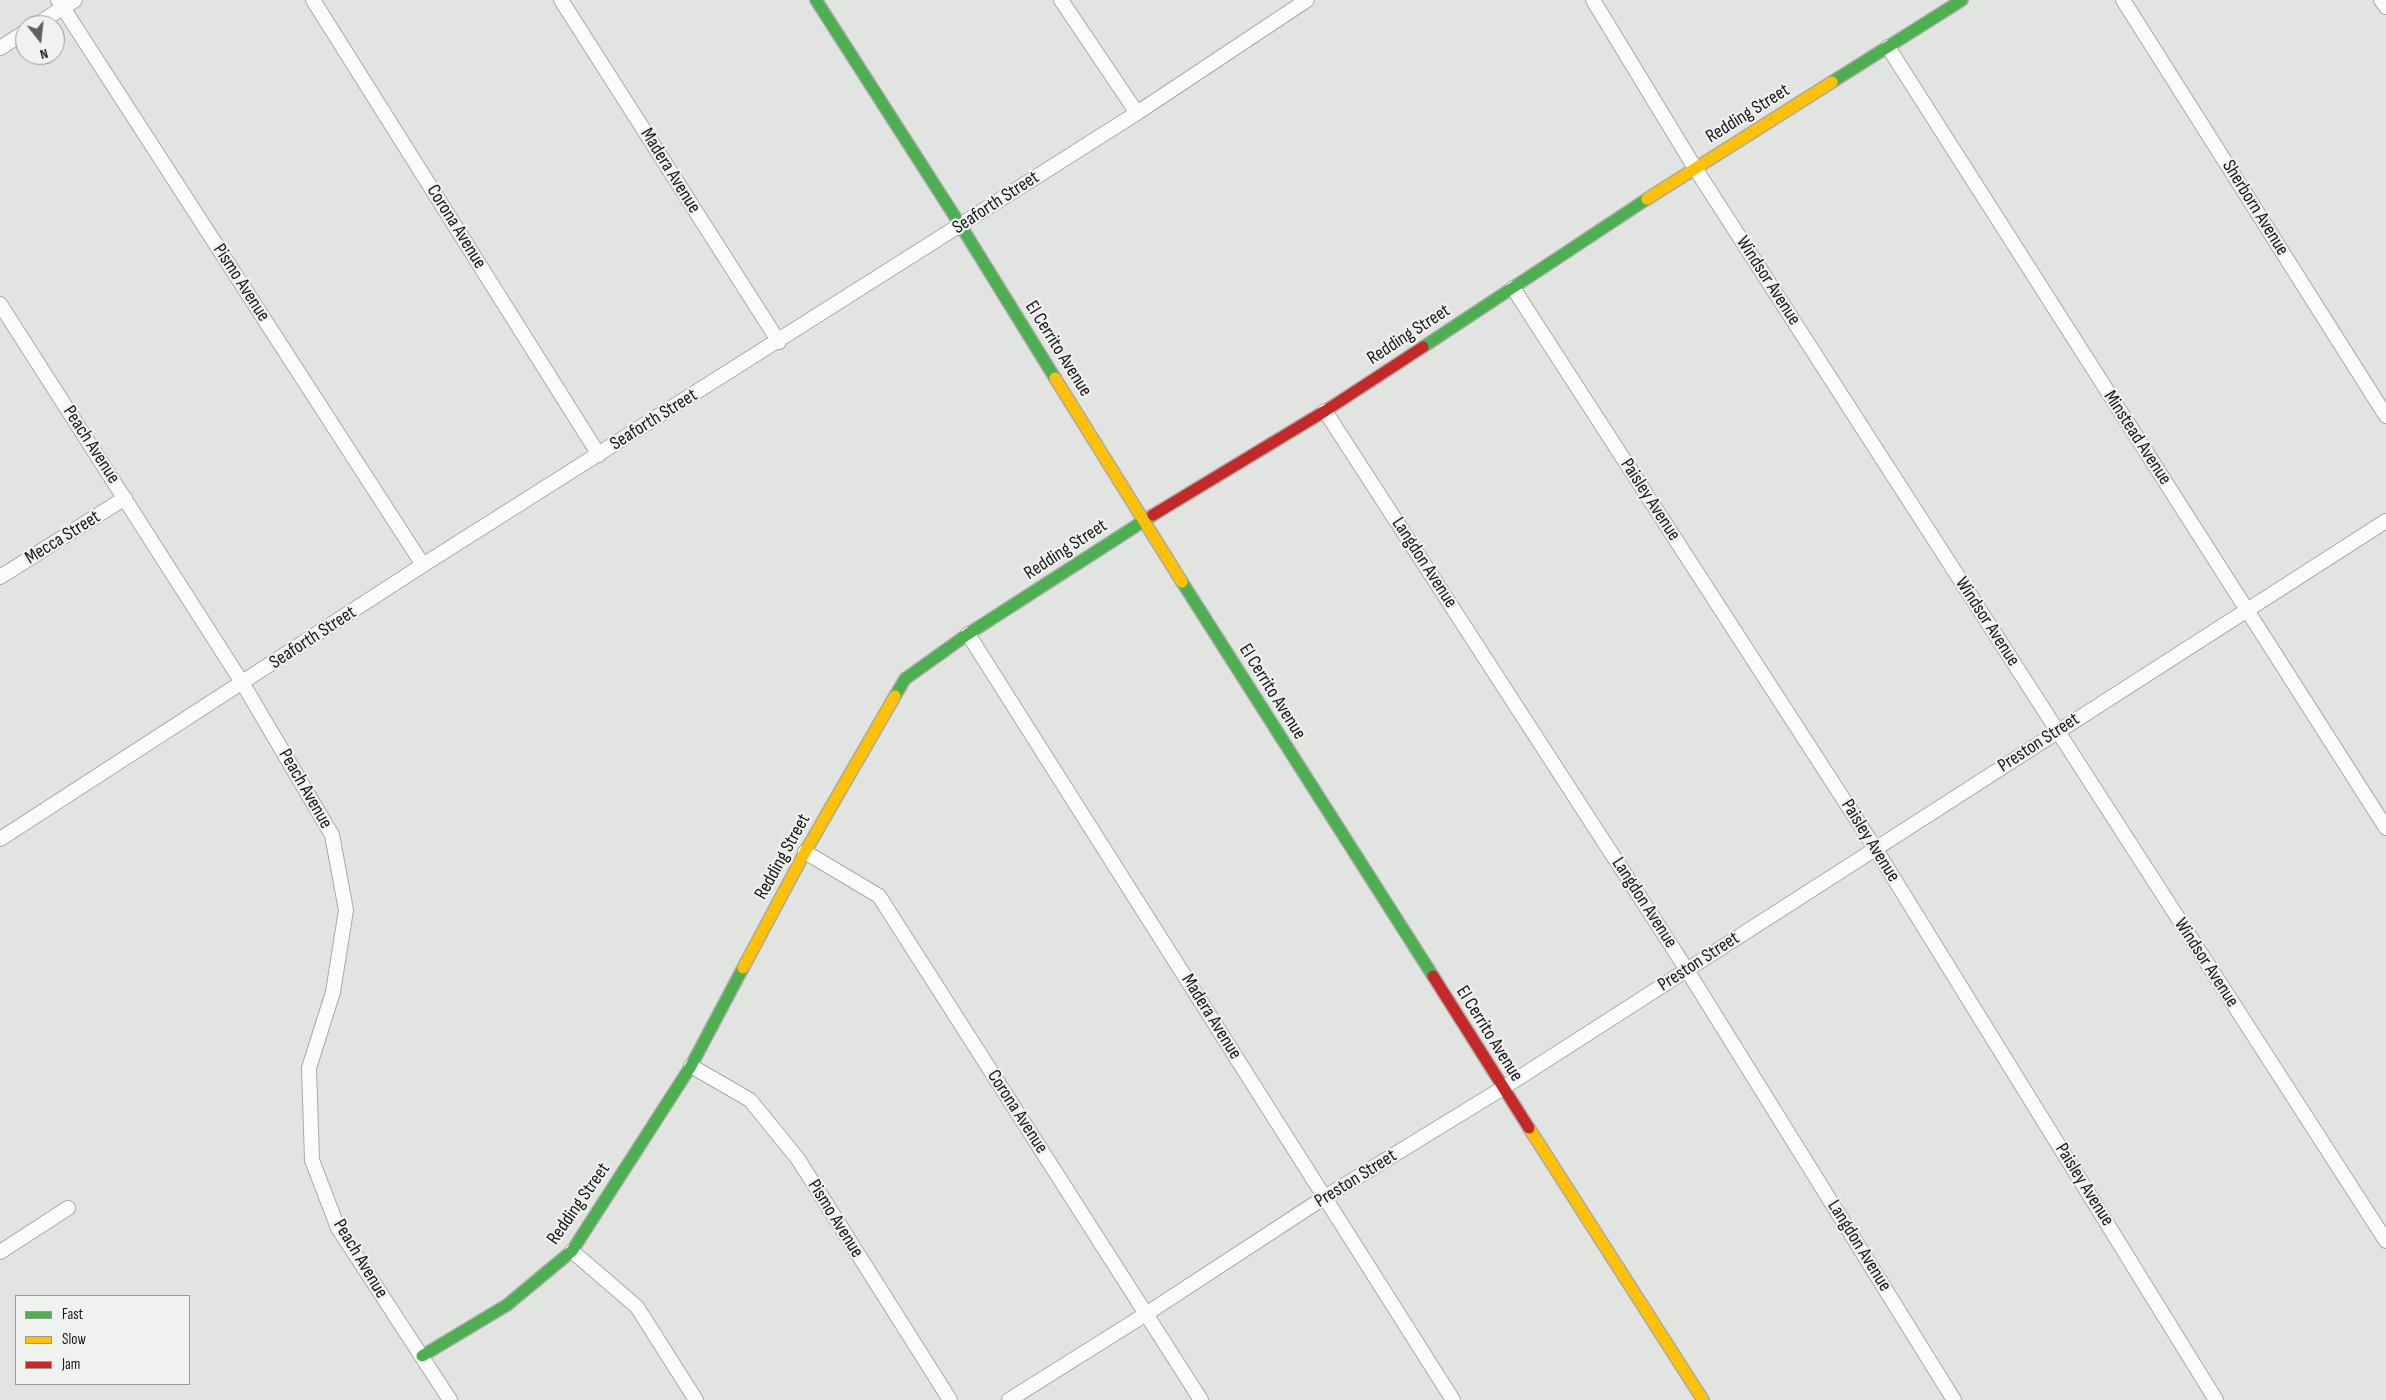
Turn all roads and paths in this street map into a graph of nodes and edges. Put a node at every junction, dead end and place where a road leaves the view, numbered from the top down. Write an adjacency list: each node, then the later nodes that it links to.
1 (313, 0): 24 (street, Corona Avenue)
2 (561, 0): 21 (street, Madera Avenue)
3 (816, 0): 18 (street, El Cerrito Avenue)
4 (1061, 0): 16 (street)
5 (1308, 0): 16 (street, Seaforth Street)
6 (1593, 0): 17 (street, Windsor Avenue)
7 (1962, 0): 14 (street, Redding Street)
8 (2123, 0): 23 (street, Sherborn Avenue)
9 (2382, 0): 11 (street)
10 (66, 2): 12 (street); 28 (street, Pismo Avenue)
11 (2386, 7)
12 (49, 15)
13 (15, 38): 15 (street)
14 (1888, 47): 17 (street, Redding Street); 30 (street, Minstead Avenue)
15 (0, 48)
16 (1137, 113): 18 (street, Seaforth Street)
17 (1695, 168): 19 (street, Redding Street); 33 (street, Windsor Avenue)
18 (961, 226): 21 (street, Seaforth Street); 26 (street, El Cerrito Avenue)
19 (1513, 288): 22 (street, Redding Street); 36 (street, Paisley Avenue)
20 (1, 310): 25 (street, Peach Avenue)
21 (779, 342): 24 (street, Seaforth Street)
22 (1325, 411): 26 (street, Redding Street); 38 (street, Langdon Avenue)
23 (2386, 416)
24 (599, 455): 28 (street, Seaforth Street)
25 (125, 498): 29 (street, Mecca Street); 32 (street, Peach Avenue)
26 (1143, 521): 31 (street, Redding Street); 40 (street, El Cerrito Avenue)
27 (2386, 521): 30 (street, Preston Street)
28 (423, 565): 32 (street, Seaforth Street)
29 (0, 577)
30 (2246, 609): 33 (street, Preston Street); 34 (street, Minstead Avenue)
31 (968, 634): 37 (street, Redding Street); 41 (street, Madera Avenue)
32 (243, 684): 35 (street, Seaforth Street); 47 (street, Peach Avenue)
33 (2057, 731): 36 (street, Preston Street); 43 (street, Windsor Avenue)
34 (2386, 828)
35 (0, 839)
36 (1875, 848): 38 (street, Preston Street); 56 (street, Paisley Avenue)
37 (805, 852): 39 (street, Redding Street); 46 (street, Corona Avenue)
38 (1687, 970): 40 (street, Preston Street); 55 (street, Langdon Avenue)
39 (691, 1066): 44 (street, Redding Street); 50 (street, Pismo Avenue)
40 (1503, 1088): 41 (street, Preston Street); 54 (street, El Cerrito Avenue)
41 (1325, 1198): 46 (street, Preston Street); 53 (street, Madera Avenue)
42 (68, 1208): 45 (street)
43 (2386, 1241)
44 (572, 1251): 47 (street, Redding Street); 49 (street)
45 (0, 1252)
46 (1146, 1314): 51 (street, Preston Street); 52 (street, Corona Avenue)
47 (422, 1356): 48 (street, Peach Avenue)
48 (450, 1400)
49 (696, 1400)
50 (950, 1400)
51 (1009, 1400)
52 (1201, 1400)
53 (1453, 1400)
54 (1703, 1400)
55 (1954, 1400)
56 (2216, 1400)

